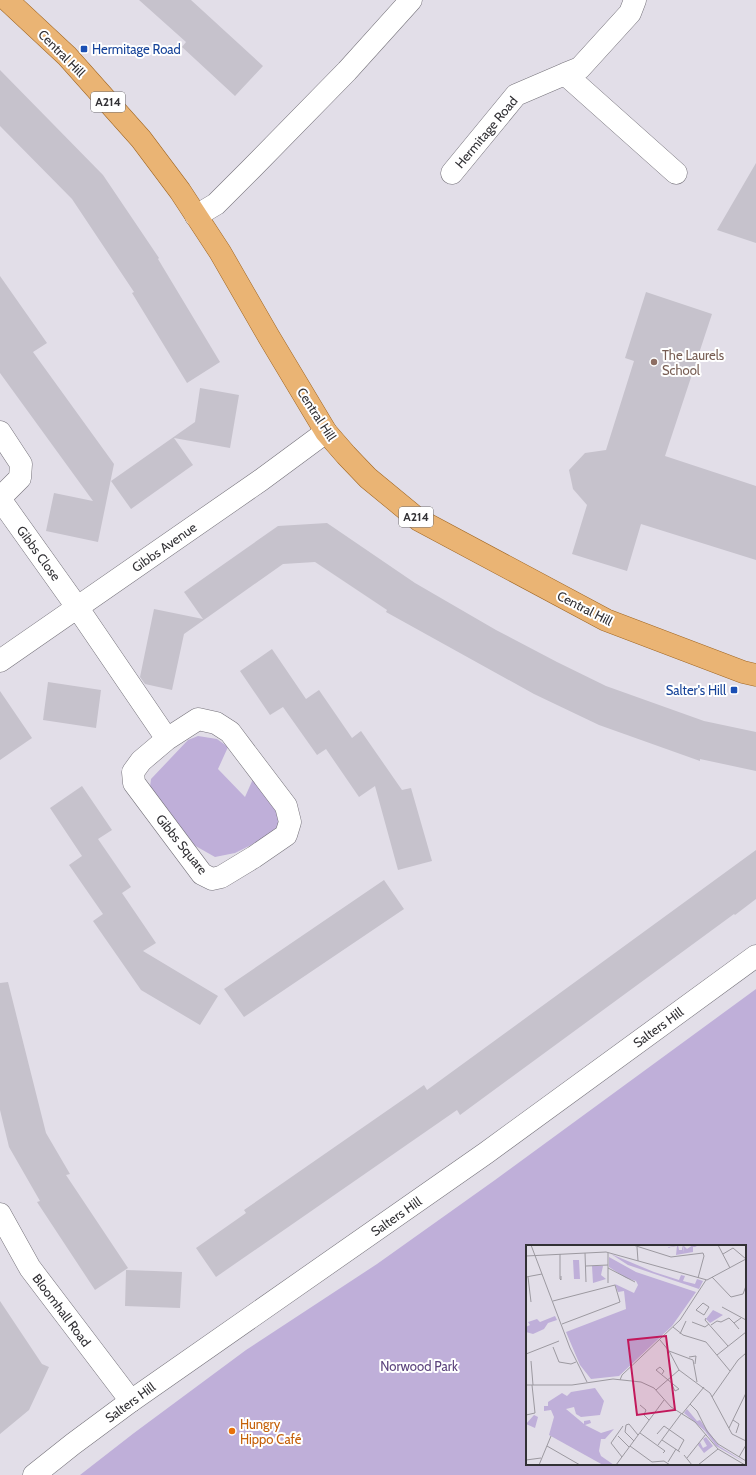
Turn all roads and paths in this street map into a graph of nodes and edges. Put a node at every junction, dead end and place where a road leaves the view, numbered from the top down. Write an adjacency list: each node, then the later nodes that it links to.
1 (7, 0): 7 (main road, Central Hill / A214)
2 (412, 0): 7 (street)
3 (635, 0): 4 (street, Hermitage Road)
4 (565, 74): 5 (street, Hermitage Road); 6 (street)
5 (452, 173)
6 (676, 173)
7 (196, 216): 9 (main road, Central Hill / A214)
8 (0, 432): 10 (street, Gibbs Close)
9 (326, 432): 11 (street, Gibbs Avenue); 13 (main road, Central Hill / A214)
10 (0, 499): 11 (street, Gibbs Close)
11 (77, 607): 12 (street, Gibbs Avenue); 14 (street)
12 (0, 661)
13 (756, 675)
14 (167, 739): 14 (street, Gibbs Square)
15 (756, 956): 17 (street, Salters Hill)
16 (0, 1214): 17 (street, Bloomhall Road)
17 (131, 1400): 18 (street, Salters Hill)
18 (34, 1475)

